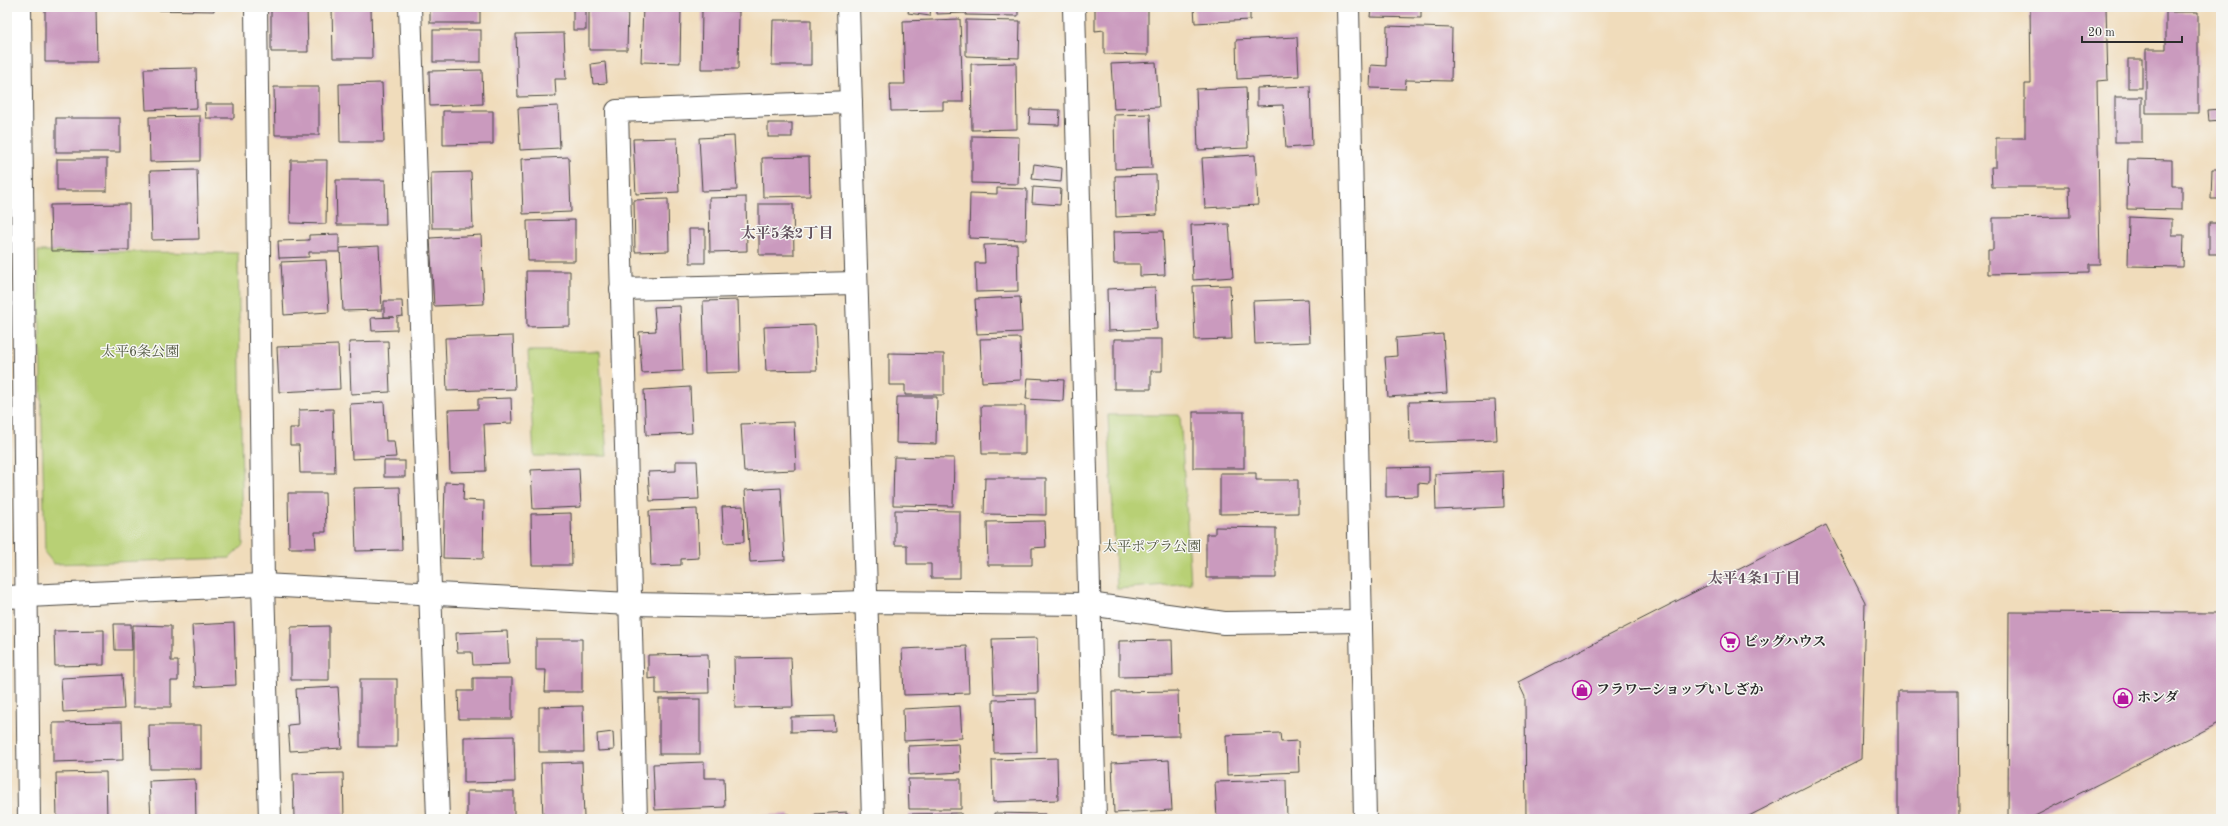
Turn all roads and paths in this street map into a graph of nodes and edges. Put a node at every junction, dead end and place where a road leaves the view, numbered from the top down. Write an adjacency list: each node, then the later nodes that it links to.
1 (20, 7): 12 (street)
2 (256, 7): 10 (street)
3 (410, 7): 11 (street)
4 (848, 7): 7 (street)
5 (1074, 7): 15 (street)
6 (1348, 7): 16 (street)
7 (851, 102): 8 (street); 9 (street)
8 (855, 283): 9 (street); 13 (street)
9 (621, 289): 14 (street)
10 (264, 585): 11 (street); 12 (street); 18 (street)
11 (431, 593): 14 (street); 19 (street)
12 (16, 597): 17 (street)
13 (865, 602): 14 (street); 15 (street); 21 (street)
14 (630, 604): 20 (street)
15 (1089, 604): 16 (street); 22 (street)
16 (1361, 621): 23 (street)
17 (29, 819)
18 (270, 819)
19 (438, 819)
20 (636, 819)
21 (873, 819)
22 (1095, 819)
23 (1365, 819)

